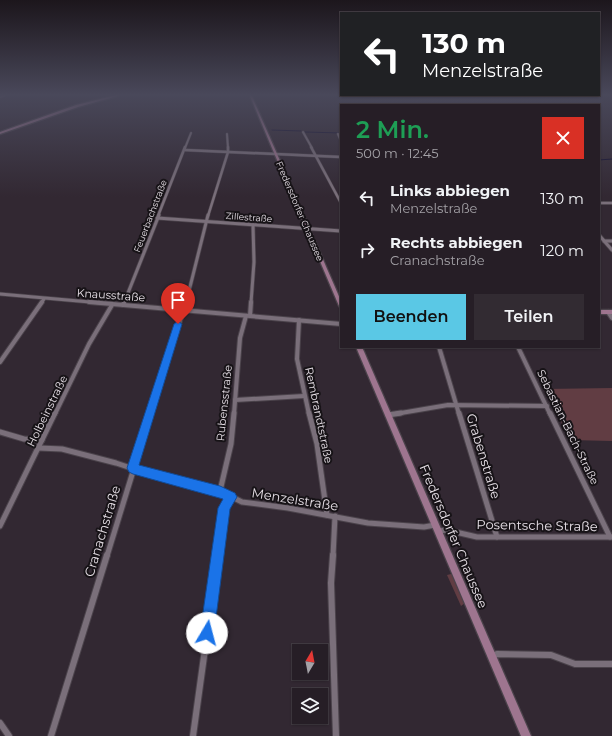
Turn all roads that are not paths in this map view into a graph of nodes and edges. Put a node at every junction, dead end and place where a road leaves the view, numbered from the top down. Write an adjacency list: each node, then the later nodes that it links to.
1 (13, 128): 4 (main road)
2 (265, 128): 11 (main road, Fredersdorfer Chaussee)
3 (303, 132): 12 (street)
4 (0, 133)
5 (191, 133): 9 (street, Feuerbachstraße)
6 (227, 134): 10 (street)
7 (338, 134): 8 (street)
8 (340, 139)
9 (185, 150): 10 (street); 17 (street, Feuerbachstraße)
10 (228, 152): 11 (street); 18 (street, Cranachstraße)
11 (276, 154): 12 (street); 20 (main road, Fredersdorfer Chaussee)
12 (315, 156): 13 (street); 14 (street)
13 (340, 157)
14 (340, 201)
15 (600, 202): 16 (street)
16 (612, 203)
17 (157, 218): 18 (street, Zillestraße); 28 (street, Feuerbachstraße)
18 (206, 221): 19 (street, Zillestraße); 31 (street, Cranachstraße)
19 (253, 225): 20 (street, Zillestraße); 33 (street, Rubensstraße)
20 (308, 229): 21 (street, Zillestraße); 29 (main road, Fredersdorfer Chaussee)
21 (340, 231)
22 (600, 237): 24 (street)
23 (612, 241): 24 (street)
24 (604, 242): 25 (street)
25 (612, 250)
26 (0, 294): 27 (street, Knausstraße)
27 (44, 299): 30 (street, Knausstraße); 40 (street)
28 (123, 304): 30 (street, Knausstraße); 31 (street, Knausstraße)
29 (340, 304)
30 (112, 305): 47 (street, Holbeinstraße)
31 (184, 310): 33 (street, Knausstraße); 49 (street, Cranachstraße)
32 (610, 312): 34 (street)
33 (248, 316): 35 (street, Knausstraße); 42 (street, Rubensstraße)
34 (612, 318)
35 (299, 320): 36 (street, Knausstraße); 41 (street, Rembrandtstraße)
36 (340, 324)
37 (359, 348): 45 (main road, Fredersdorfer Chaussee)
38 (440, 348): 43 (street, Grabenstraße)
39 (518, 348): 44 (street, Sebastian-Bach-Straße)
40 (0, 362)
41 (304, 396): 42 (street); 52 (street, Rembrandtstraße)
42 (235, 400): 50 (street, Rubensstraße)
43 (457, 406): 44 (street, Grabenstraße); 45 (street, Grabenstraße); 56 (street, Grabenstraße)
44 (547, 406): 57 (street, Sebastian-Bach-Straße)
45 (388, 415): 55 (main road, Fredersdorfer Chaussee)
46 (0, 432): 47 (street)
47 (42, 440): 48 (street, Holbeinstraße)
48 (39, 448): 49 (street, Menzelstraße); 54 (street, Holbeinstraße)
49 (133, 468): 50 (street, Menzelstraße); 62 (street, Cranachstraße)
50 (220, 491): 51 (street, Menzelstraße)
51 (231, 497): 52 (street, Menzelstraße); 63 (street)
52 (326, 515): 53 (street, Menzelstraße)
53 (335, 516): 55 (street, Menzelstraße); 64 (street)
54 (0, 526)
55 (436, 528): 56 (street, Posentsche Straße); 58 (main road, Fredersdorfer Chaussee)
56 (497, 537): 57 (street, Posentsche Straße)
57 (611, 537)
58 (492, 656): 59 (street); 65 (main road, Fredersdorfer Chaussee)
59 (612, 664)
60 (0, 723): 61 (street)
61 (9, 736)
62 (51, 736)
63 (193, 736)
64 (336, 736)
65 (526, 736)

